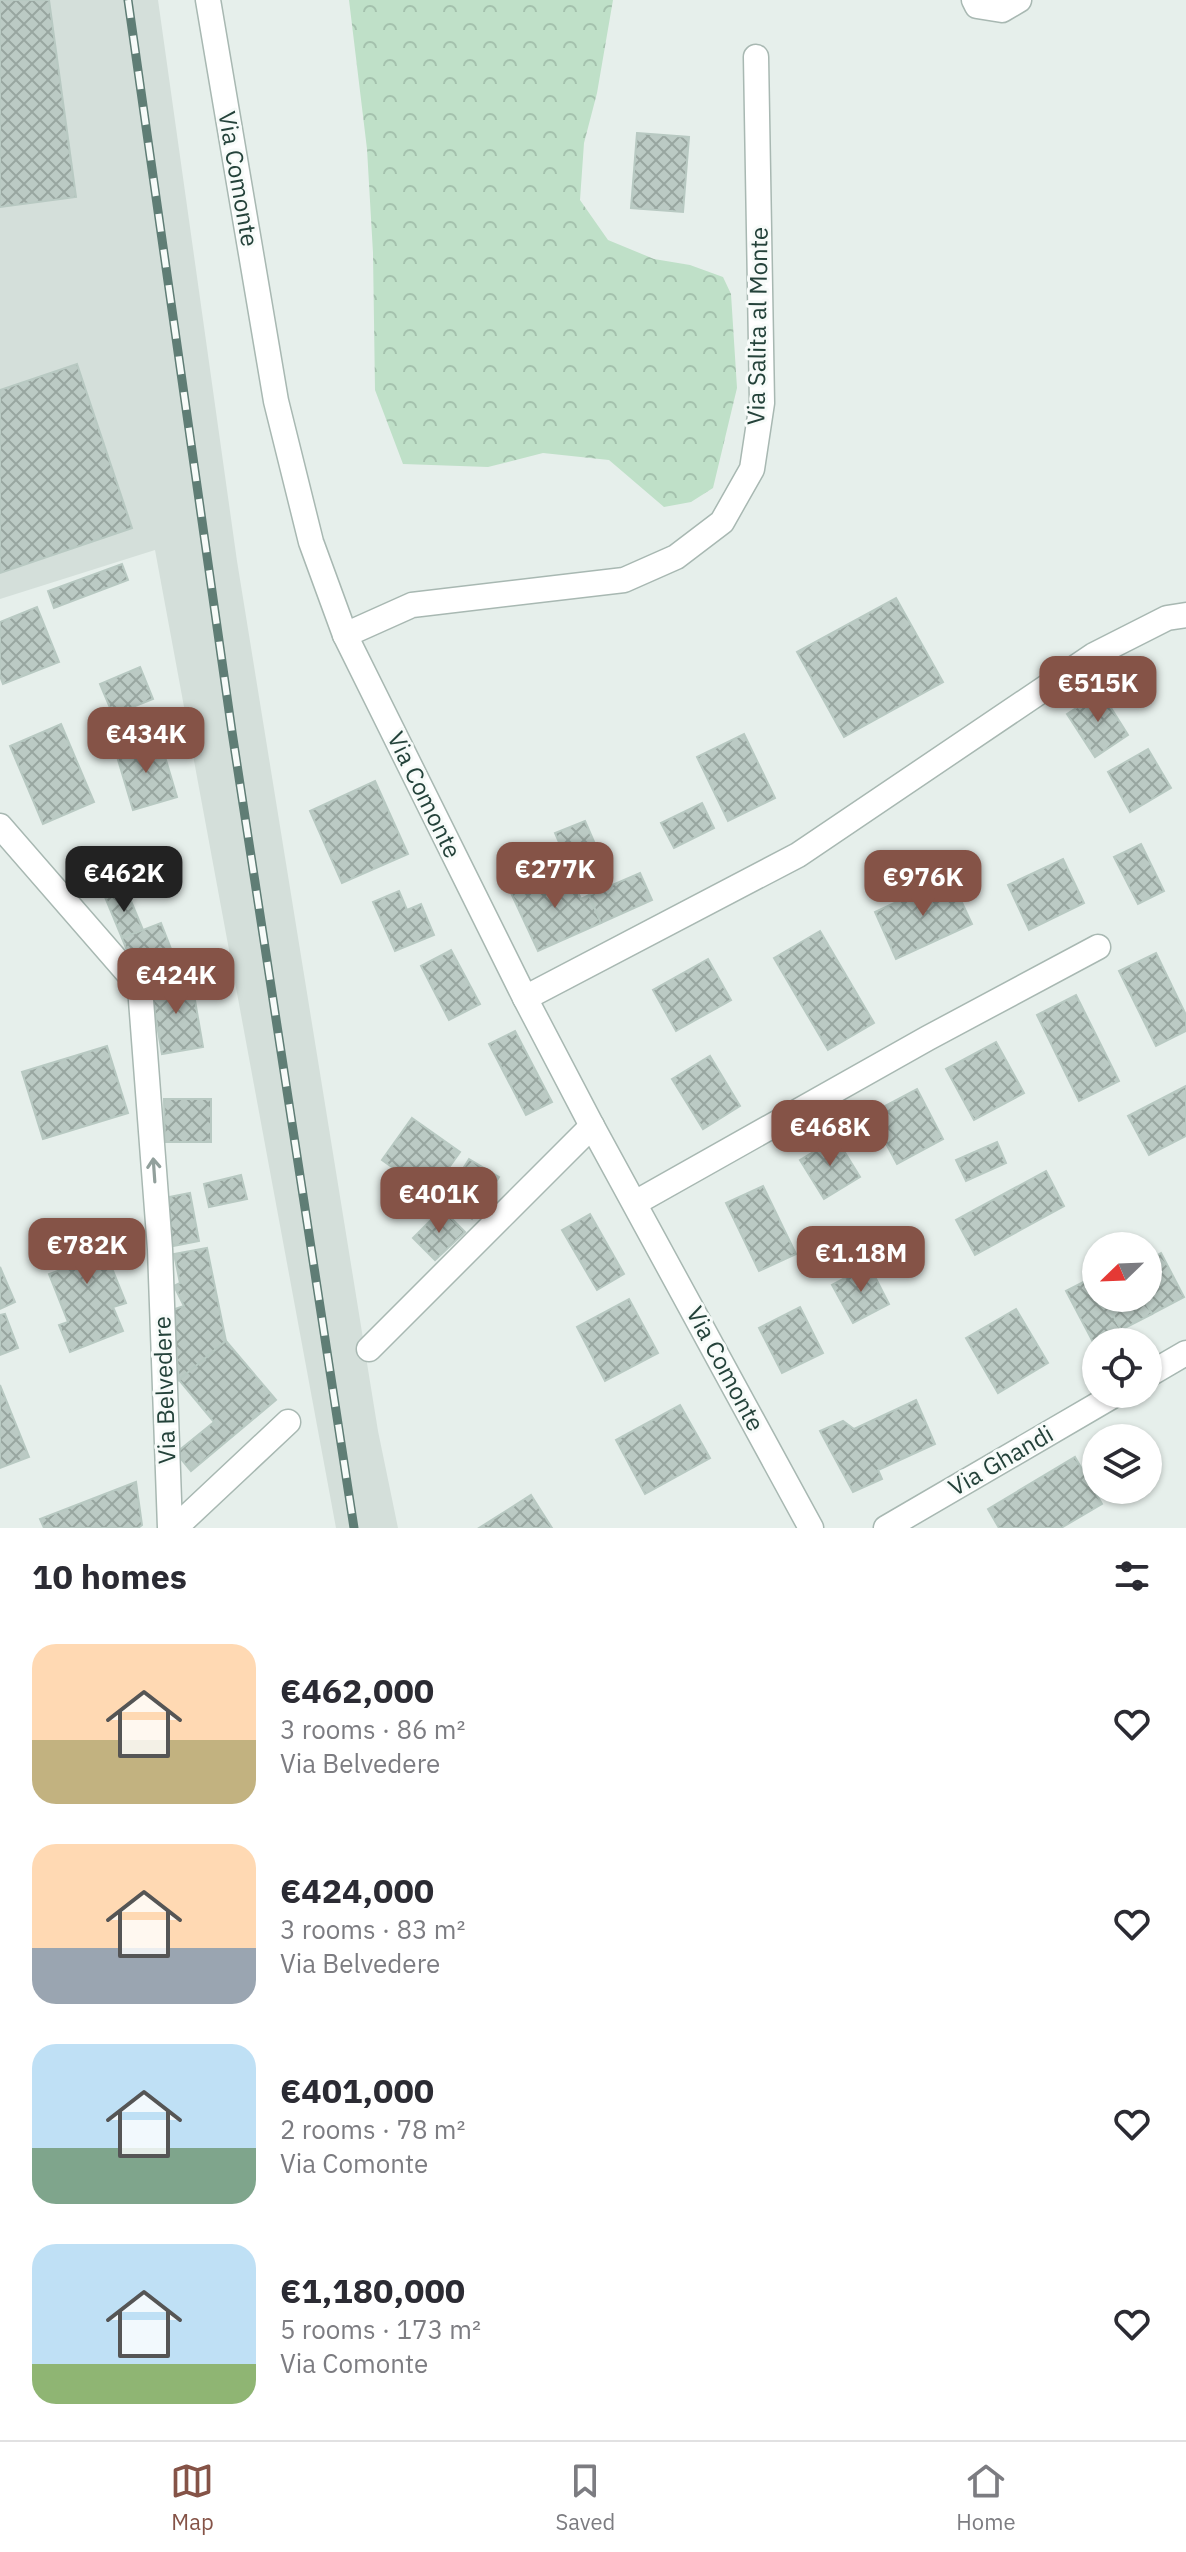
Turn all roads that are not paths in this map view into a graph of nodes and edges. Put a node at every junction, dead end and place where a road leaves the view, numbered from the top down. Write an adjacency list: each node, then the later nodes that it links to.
1 (208, 0): 6 (street, Via Comonte)
2 (974, 0): 3 (street)
3 (1019, 0)
4 (756, 57): 6 (street, Via Salita al Monte)
5 (1186, 615): 9 (street)
6 (345, 635): 9 (street, Via Comonte)
7 (0, 826): 17 (street, Via Belvedere, one-way to 7)
8 (1098, 947): 11 (street)
9 (525, 998): 10 (street, Via Comonte)
10 (592, 1126): 11 (street, Via Comonte); 12 (street)
11 (635, 1203): 18 (street, Via Comonte)
12 (369, 1349)
13 (1186, 1353): 14 (street)
14 (1162, 1367)
15 (1092, 1408): 19 (street, Via Ghandi)
16 (288, 1422): 17 (street)
17 (173, 1528)
18 (811, 1528)
19 (886, 1528)

